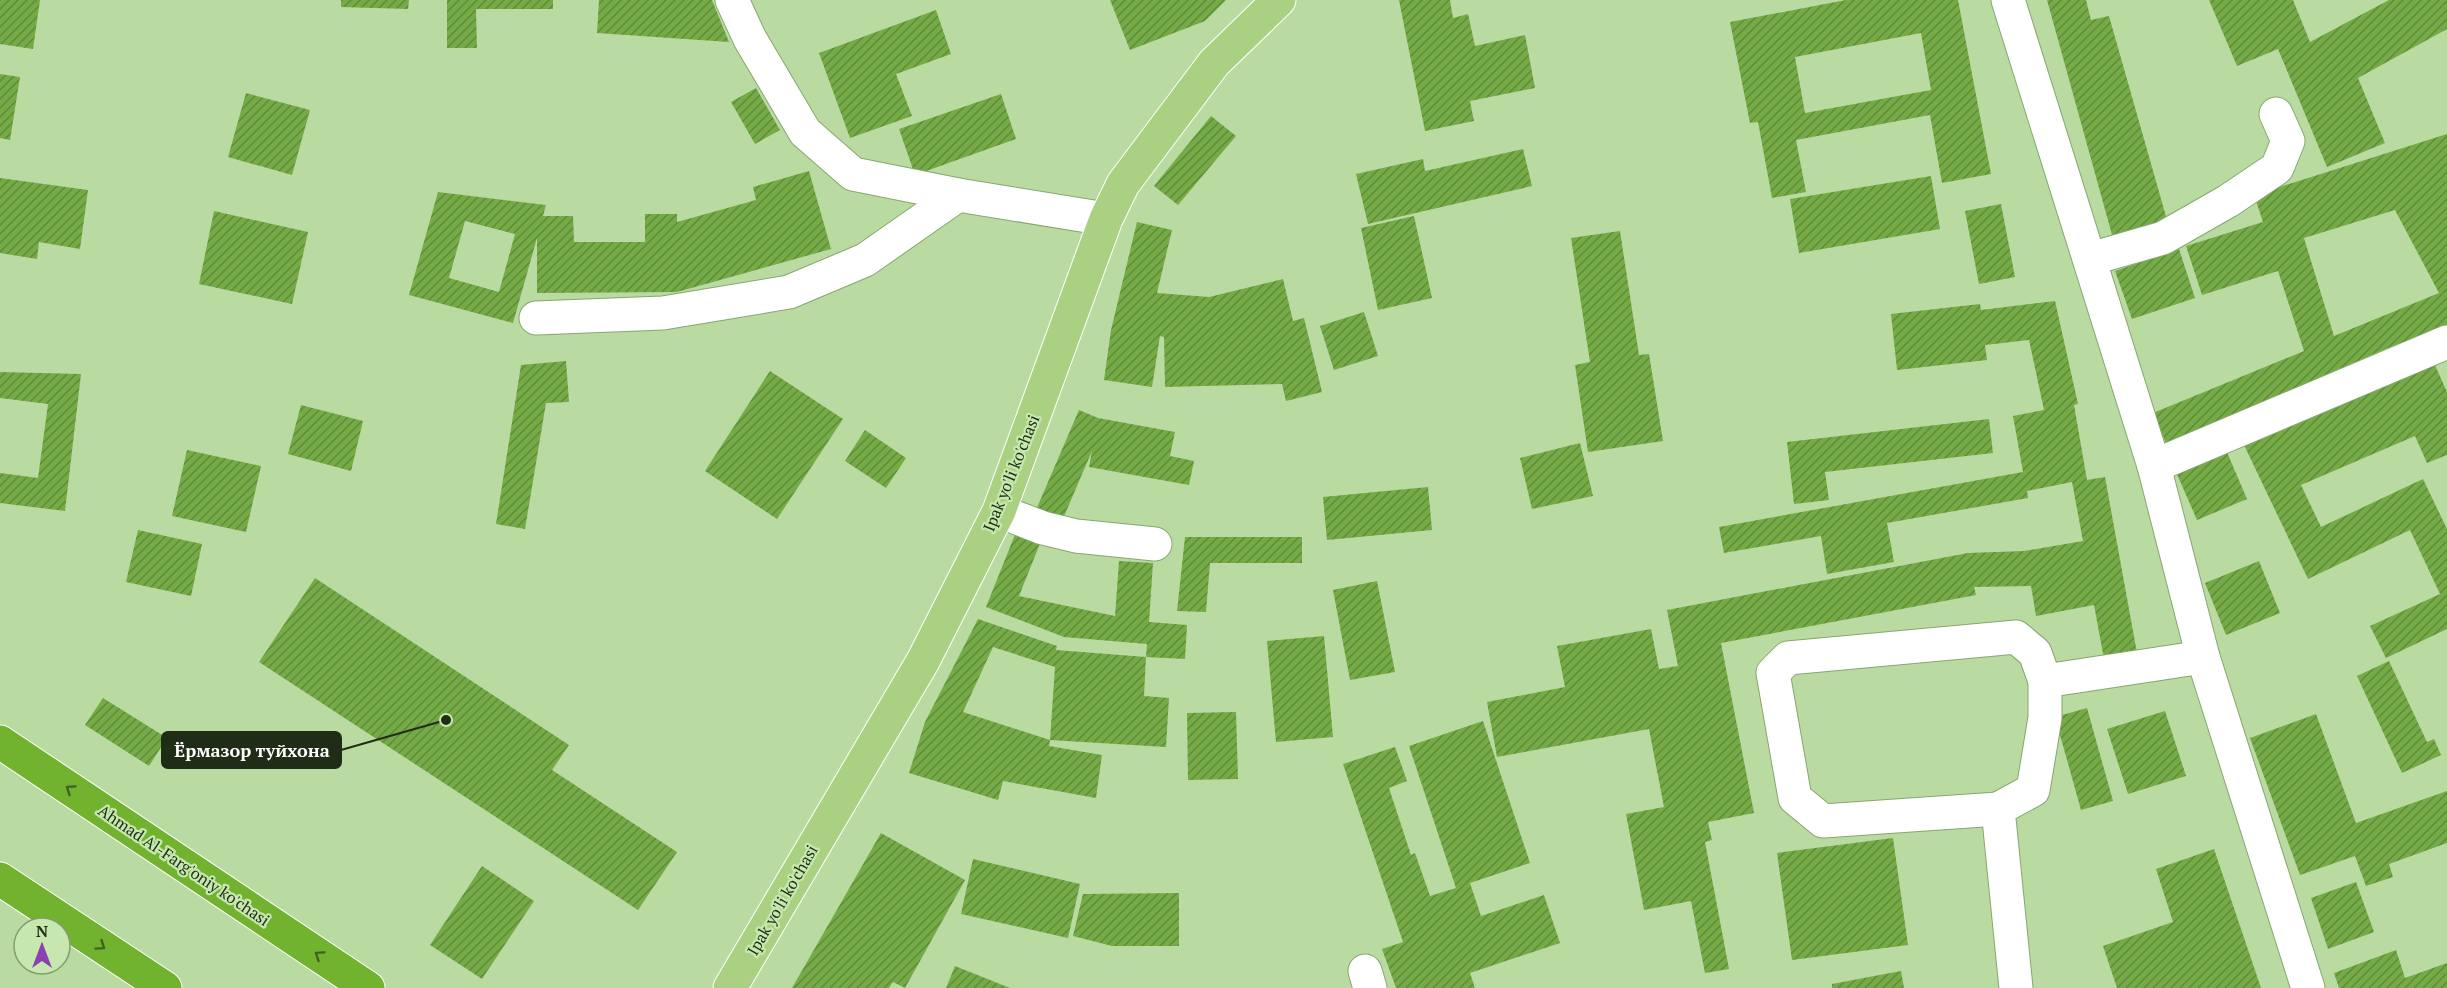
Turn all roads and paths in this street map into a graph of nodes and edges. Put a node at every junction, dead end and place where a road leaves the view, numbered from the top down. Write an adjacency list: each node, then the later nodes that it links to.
1 (732, 0): 5 (street)
2 (1279, 0): 6 (main road, Ipak yo'li ko'chasi)
3 (2008, 0): 7 (street)
4 (2276, 114): 7 (street)
5 (958, 195): 6 (street); 8 (street)
6 (1106, 219): 11 (main road, Ipak yo'li ko'chasi)
7 (2090, 259): 10 (street)
8 (536, 318)
9 (2447, 342): 10 (street)
10 (2154, 466): 13 (street)
11 (999, 511): 12 (street); 20 (main road, Ipak yo'li ko'chasi)
12 (1155, 544)
13 (2203, 657): 14 (street); 22 (street)
14 (2045, 681): 16 (street); 16 (street)
15 (0, 742): 19 (highway, Ahmad Al-Farg'oniy ko'chasi, one-way to 15)
16 (1998, 809): 21 (street)
17 (0, 879): 18 (highway, one-way to 18)
18 (151, 984)
19 (368, 988)
20 (730, 988)
21 (2016, 988)
22 (2308, 988)

